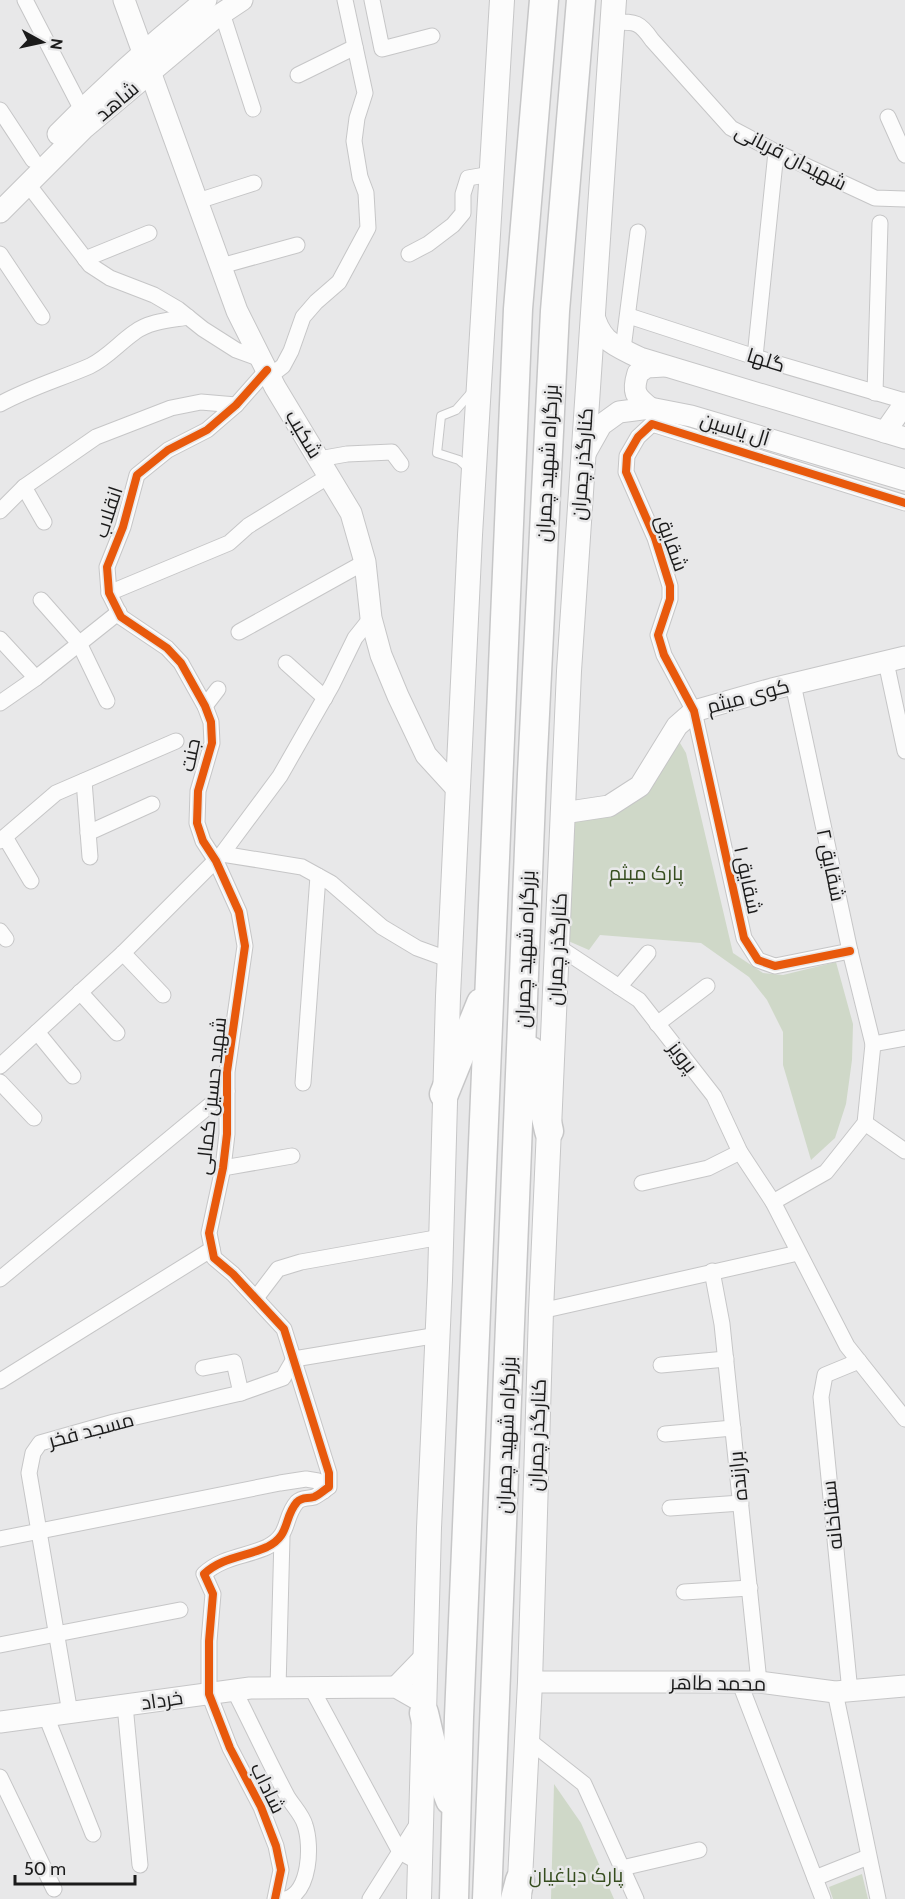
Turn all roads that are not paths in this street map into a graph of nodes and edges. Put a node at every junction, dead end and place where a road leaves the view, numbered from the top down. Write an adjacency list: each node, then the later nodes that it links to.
1 (25, 0): 17 (street)
2 (124, 0): 13 (main road, شکیب)
3 (242, 0): 9 (main road, شاهد)
4 (345, 0): 12 (street)
5 (372, 0): 11 (street)
6 (502, 0): 22 (main road)
7 (544, 0): 96 (highway, بزرگراه شهید چمران)
8 (581, 0): 101 (highway, بزرگراه شهید چمران)
9 (214, 7): 13 (main road, شاهد); 15 (street)
10 (614, 11): 19 (street, شهیدان قربانی); 37 (main road, کنارگذر چمران)
11 (432, 36)
12 (355, 47): 14 (street); 44 (street, انقلاب)
13 (148, 63): 17 (main road, شاهد); 23 (main road, شاهد); 27 (main road, شکیب)
14 (298, 75)
15 (253, 109)
16 (0, 110): 21 (street)
17 (82, 110): 21 (main road, شاهد)
18 (888, 117): 20 (street)
19 (776, 152): 26 (street, شهیدان قربانی); 42 (street)
20 (905, 156)
21 (33, 160): 25 (main road, شاهد)
22 (491, 174): 34 (street); 45 (main road)
23 (27, 183): 28 (main road, شاهد); 35 (street)
24 (254, 183): 27 (street)
25 (0, 194)
26 (905, 199)
27 (198, 201): 36 (main road, شکیب)
28 (0, 212)
29 (880, 223): 46 (street)
30 (638, 232): 38 (street)
31 (149, 233): 35 (street)
32 (297, 245): 36 (street)
33 (0, 254): 39 (street)
34 (409, 254)
35 (86, 260): 40 (street)
36 (221, 266): 44 (main road, شکیب)
37 (593, 312): 41 (main road, آل یاسین); 52 (main road, کنارگذر چمران)
38 (628, 316): 41 (street); 42 (street, گلها)
39 (42, 317)
40 (188, 317): 44 (street); 48 (street)
41 (623, 350): 43 (main road, آل یاسین)
42 (755, 357): 46 (street, گلها)
43 (668, 366): 50 (main road); 51 (main road, آل یاسین)
44 (266, 368): 49 (street, انقلاب); 54 (main road, شکیب)
45 (479, 377): 55 (main road); 55 (lane)
46 (875, 393): 47 (street, گلها)
47 (905, 402): 51 (main road, گلها)
48 (0, 404)
49 (236, 405): 57 (street); 62 (street, انقلاب)
50 (651, 416): 52 (main road, آل یاسین); 56 (main road, آل یاسین); 58 (street); 78 (street, شقایق)
51 (895, 435)
52 (583, 458): 84 (main road, کنارگذر چمران)
53 (401, 464): 54 (street)
54 (324, 467): 61 (main road, شکیب); 62 (street)
55 (474, 475): 82 (main road)
56 (905, 480)
57 (24, 487): 59 (street); 60 (street)
58 (905, 503)
59 (1, 507)
60 (44, 522)
61 (365, 562): 65 (main road, شکیب); 66 (street)
62 (109, 593): 64 (street, انقلاب)
63 (41, 600): 68 (street)
64 (120, 615): 68 (street); 77 (street, جنت)
65 (371, 618): 74 (street); 82 (main road, شکیب)
66 (239, 632)
67 (0, 639): 71 (street)
68 (79, 643): 71 (street); 75 (street)
69 (895, 659): 72 (main road, کوی میثم); 80 (street)
70 (286, 663): 74 (street)
71 (36, 678): 76 (street)
72 (793, 684): 78 (main road, کوی میثم); 92 (street, شقایق ۲)
73 (218, 689): 77 (street)
74 (325, 698): 88 (street)
75 (107, 701)
76 (0, 703)
77 (205, 706): 88 (street, جنت)
78 (694, 711): 84 (main road, کوی میثم); 92 (street, شقایق ۱)
79 (176, 741): 81 (street)
80 (905, 751)
81 (84, 780): 85 (street); 86 (street)
82 (458, 790): 95 (main road)
83 (152, 804): 85 (street)
84 (562, 813): 91 (main road, کنارگذر چمران)
85 (88, 833): 87 (street)
86 (2, 839): 90 (street)
87 (90, 857)
88 (219, 857): 89 (street); 93 (street); 111 (street, شهید حسین کمالی)
89 (318, 876): 95 (street); 110 (street)
90 (31, 881)
91 (557, 946): 98 (street, پرویز); 115 (main road, کنارگذر چمران)
92 (850, 951): 106 (street, شقایق ۲)
93 (123, 953): 99 (street); 100 (street)
94 (648, 953): 98 (street)
95 (450, 960): 112 (main road)
96 (488, 985): 112 (highway); 168 (highway, بزرگراه شهید چمران)
97 (707, 986): 102 (street)
98 (619, 987): 102 (street, پرویز)
99 (80, 993): 103 (street); 104 (street)
100 (163, 995)
101 (522, 1013): 115 (highway); 183 (highway, بزرگراه شهید چمران)
102 (657, 1024): 117 (street, پرویز)
103 (37, 1032): 107 (street); 108 (street)
104 (117, 1033)
105 (905, 1038): 106 (street)
106 (873, 1044): 114 (street, شقایق ۲)
107 (0, 1066)
108 (73, 1076)
109 (0, 1082): 113 (street)
110 (303, 1083)
111 (227, 1091): 119 (street, شهید حسین کمالی); 126 (street)
112 (444, 1094): 122 (main road)
113 (34, 1118)
114 (865, 1123): 116 (street); 121 (street)
115 (549, 1131): 128 (main road, کنارگذر چمران)
116 (905, 1151)
117 (740, 1152): 120 (street); 121 (street, پرویز)
118 (292, 1156): 119 (street)
119 (223, 1168): 123 (street, شهید حسین کمالی)
120 (642, 1183)
121 (773, 1202): 124 (street, پرویز)
122 (441, 1237): 127 (street); 129 (main road)
123 (212, 1249): 127 (street); 135 (street)
124 (798, 1253): 125 (street); 132 (street, پرویز)
125 (712, 1271): 128 (street); 131 (street, برازنده)
126 (0, 1279)
127 (256, 1298): 130 (street)
128 (541, 1311): 153 (main road, کنارگذر چمران)
129 (438, 1335): 130 (street); 151 (main road)
130 (294, 1359): 136 (street, مسجد فخر); 140 (street)
131 (726, 1359): 133 (street); 138 (street, برازنده)
132 (859, 1361): 137 (street, پرویز); 159 (street, سقاخانه)
133 (660, 1365)
134 (203, 1368): 136 (street)
135 (0, 1381)
136 (241, 1393): 143 (street, مسجد فخر)
137 (905, 1419)
138 (733, 1428): 139 (street); 141 (street, برازنده)
139 (665, 1434)
140 (324, 1491): 143 (street); 144 (street)
141 (741, 1503): 142 (street); 146 (street, برازنده)
142 (670, 1508)
143 (39, 1532): 145 (street); 149 (street, مسجد فخر)
144 (282, 1537): 155 (street); 160 (street)
145 (0, 1539)
146 (750, 1588): 147 (street); 152 (street, برازنده)
147 (684, 1592)
148 (180, 1610): 149 (street)
149 (57, 1634): 150 (street); 163 (street, مسجد فخر)
150 (0, 1646)
151 (425, 1657): 156 (main road); 162 (main road)
152 (749, 1681): 153 (main road, محمد طاهر); 159 (main road, محمد طاهر); 175 (street, برازنده)
153 (530, 1682): 166 (main road, کنارگذر چمران)
154 (905, 1686): 159 (main road, محمد طاهر)
155 (278, 1688): 157 (main road, خرداد); 158 (main road, خرداد)
156 (396, 1688): 157 (main road, خرداد); 162 (main road)
157 (312, 1689): 172 (street)
158 (234, 1690): 160 (main road, خرداد); 179 (street, شاداب)
159 (842, 1692): 171 (street)
160 (209, 1694): 161 (main road, خرداد); 178 (street, شاداب)
161 (125, 1705): 163 (main road, خرداد); 173 (street)
162 (424, 1708): 168 (highway); 172 (main road)
163 (70, 1713): 164 (main road, خرداد)
164 (45, 1716): 165 (main road, خرداد); 169 (street)
165 (0, 1722)
166 (527, 1739): 174 (street); 177 (main road, کنارگذر چمران)
167 (1, 1783): 176 (street)
168 (457, 1822): 182 (highway, بزرگراه شهید چمران)
169 (93, 1834)
170 (699, 1850): 174 (street)
171 (868, 1857): 175 (street); 186 (street)
172 (410, 1858): 180 (street); 181 (main road)
173 (140, 1864)
174 (622, 1868): 184 (street)
175 (815, 1878): 185 (street, برازنده)
176 (54, 1889)
177 (518, 1893)
178 (275, 1899)
179 (286, 1899)
180 (370, 1899)
181 (419, 1899)
182 (454, 1899)
183 (488, 1899)
184 (636, 1899)
185 (823, 1899)
186 (878, 1899)

